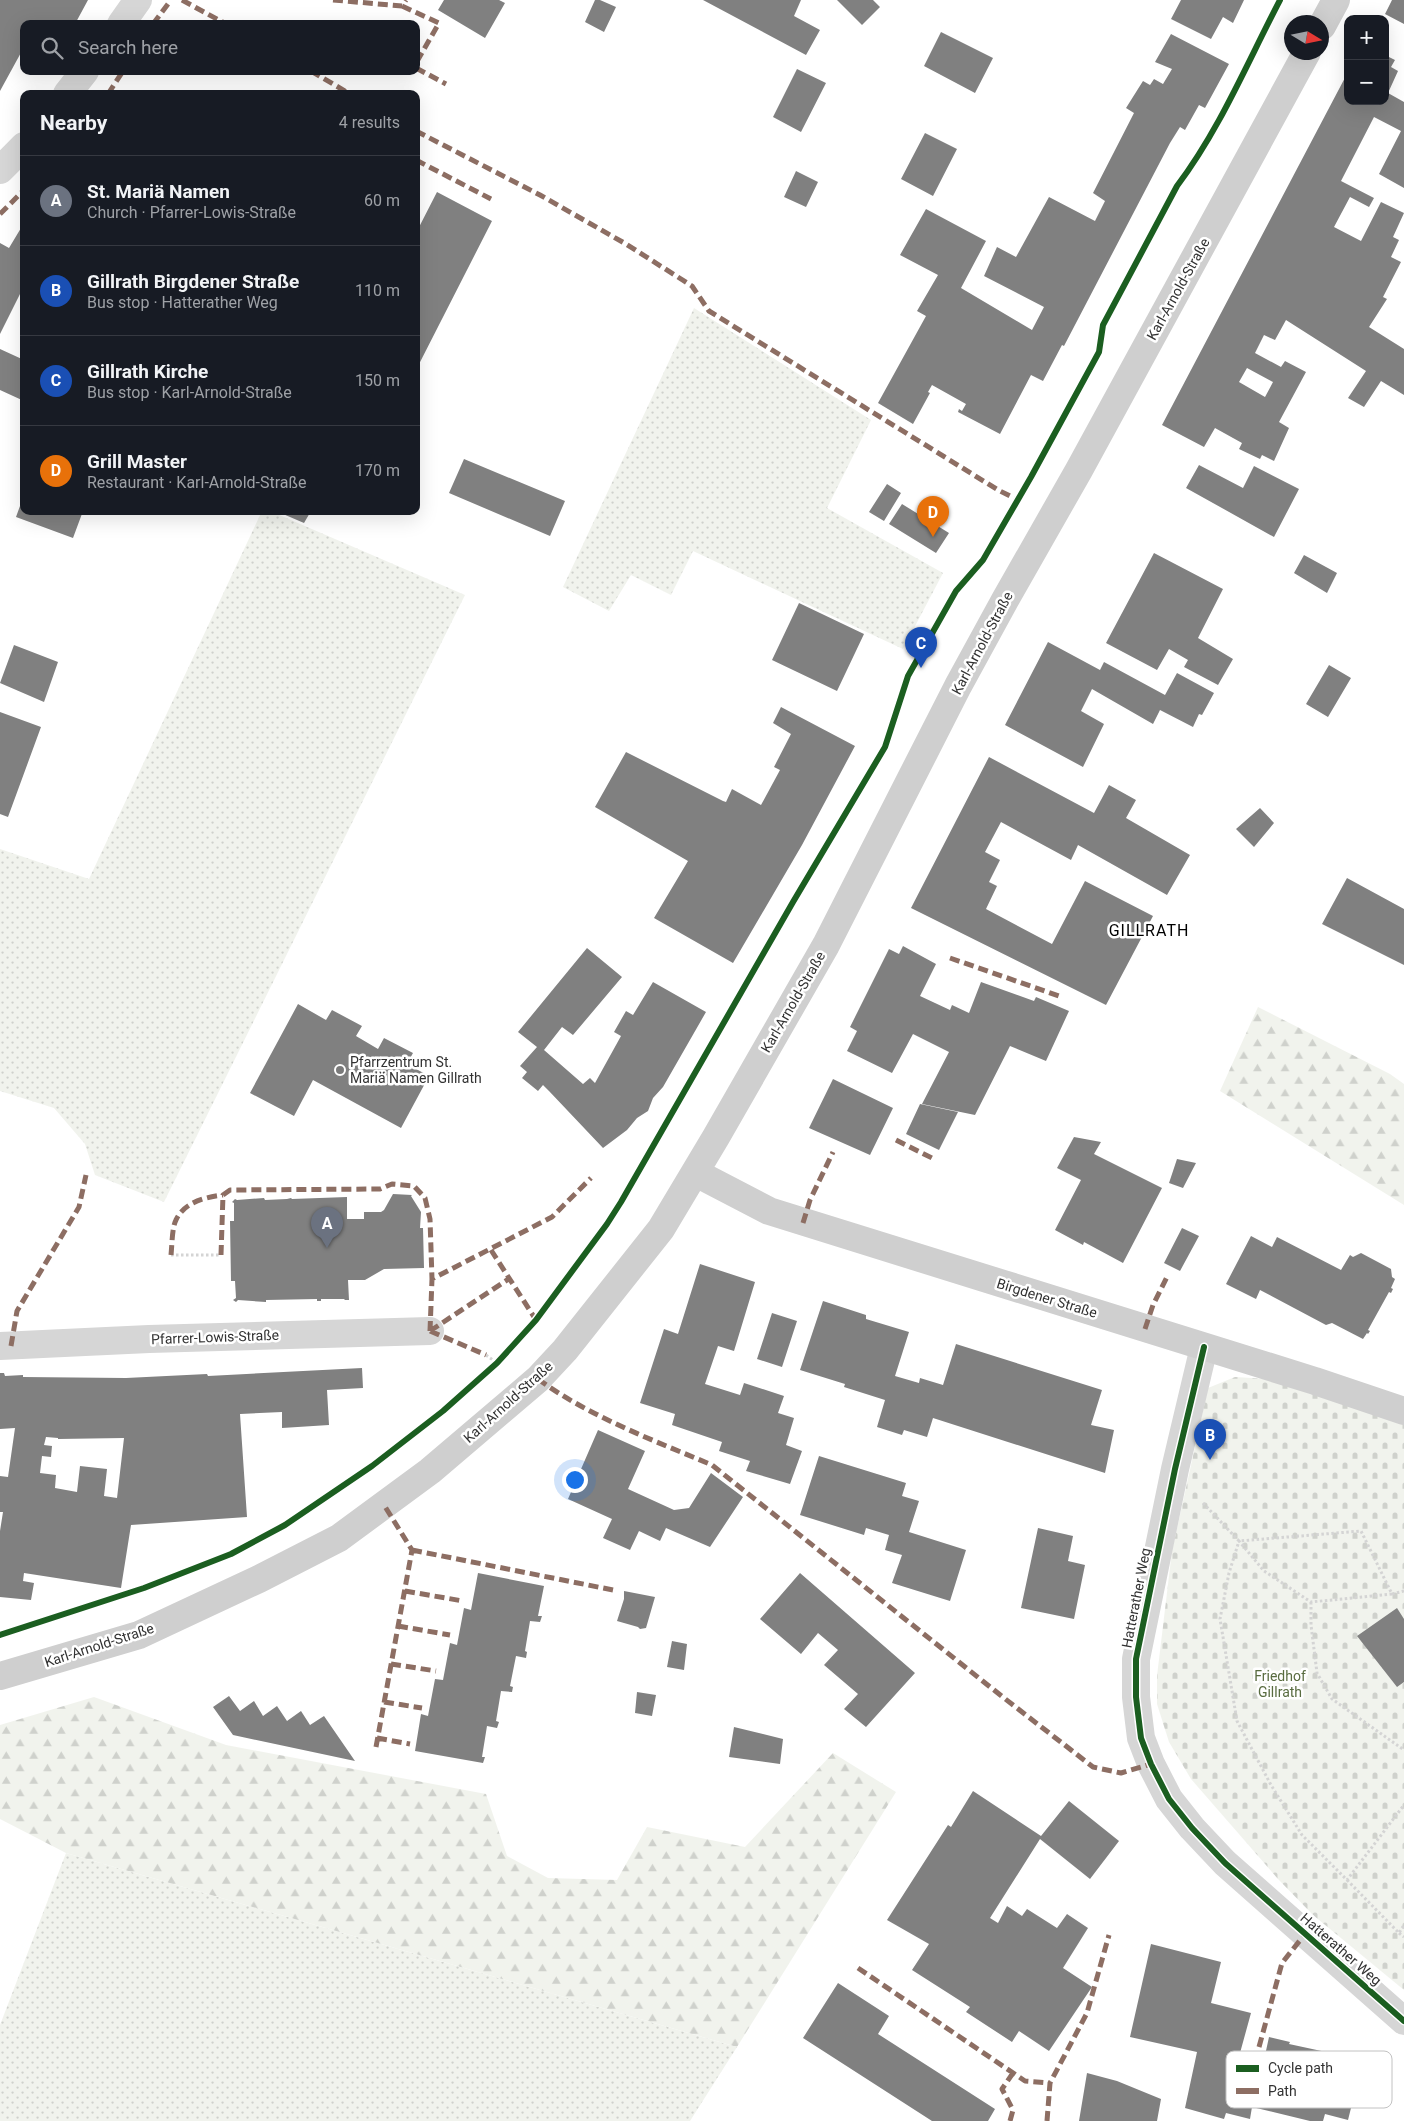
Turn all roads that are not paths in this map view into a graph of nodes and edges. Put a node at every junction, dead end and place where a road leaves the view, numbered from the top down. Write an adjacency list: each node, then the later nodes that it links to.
1 (138, 0): 4 (street)
2 (1336, 0): 3 (main road)
3 (1328, 15)
4 (124, 20)
5 (1303, 60): 10 (main road, Karl-Arnold-Straße)
6 (82, 75): 7 (street)
7 (70, 90)
8 (20, 150): 9 (street)
9 (0, 170)
10 (696, 1173): 13 (main road, Birgdener Straße); 15 (main road, Karl-Arnold-Straße)
11 (430, 1331): 12 (street, Pfarrer-Lowis-Straße)
12 (0, 1346)
13 (1204, 1347): 14 (main road, Birgdener Straße); 16 (street, Hatterather Weg)
14 (1404, 1411)
15 (0, 1676)
16 (1404, 2021)

